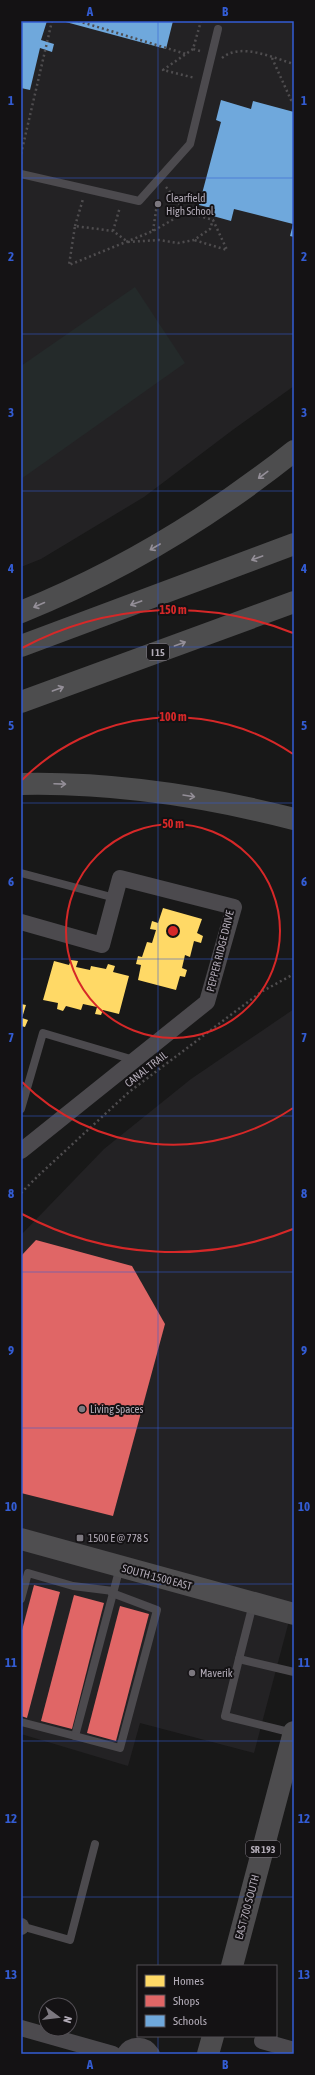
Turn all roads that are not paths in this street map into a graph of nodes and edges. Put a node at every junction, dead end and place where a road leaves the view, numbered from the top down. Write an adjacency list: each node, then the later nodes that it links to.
1 (218, 29): 2 (lane)
2 (21, 174)
3 (294, 451): 6 (highway, one-way to 6)
4 (294, 544): 7 (highway, one-way to 7)
5 (294, 602): 8 (highway, I 15, one-way to 5)
6 (21, 612)
7 (21, 646)
8 (21, 702)
9 (21, 784): 10 (highway, one-way to 10)
10 (294, 819)
11 (21, 873): 12 (lane)
12 (114, 898): 13 (street, PEPPER RIDGE DRIVE); 14 (street, PEPPER RIDGE DRIVE)
13 (21, 922)
14 (135, 1060): 15 (lane); 16 (street, PEPPER RIDGE DRIVE)
15 (21, 1109)
16 (21, 1151)
17 (21, 1539): 18 (street, SOUTH 1500 EAST)
18 (120, 1567): 19 (lane); 21 (street, SOUTH 1500 EAST)
19 (112, 1592): 20 (lane); 27 (lane); 27 (lane)
20 (21, 1599)
21 (253, 1604): 22 (street, SOUTH 1500 EAST); 23 (lane)
22 (294, 1614)
23 (239, 1659): 24 (lane); 26 (lane)
24 (294, 1672)
25 (21, 1722): 27 (lane)
26 (294, 1732): 30 (main road, EAST 700 SOUTH / SR 193)
27 (75, 1736)
28 (95, 1844): 29 (lane)
29 (21, 1926)
30 (232, 1965)
31 (21, 2028): 35 (street)
32 (213, 2037): 38 (main road)
33 (262, 2041): 34 (street)
34 (294, 2050)
35 (113, 2054)
36 (124, 2054): 37 (street)
37 (152, 2054)
38 (208, 2054)

